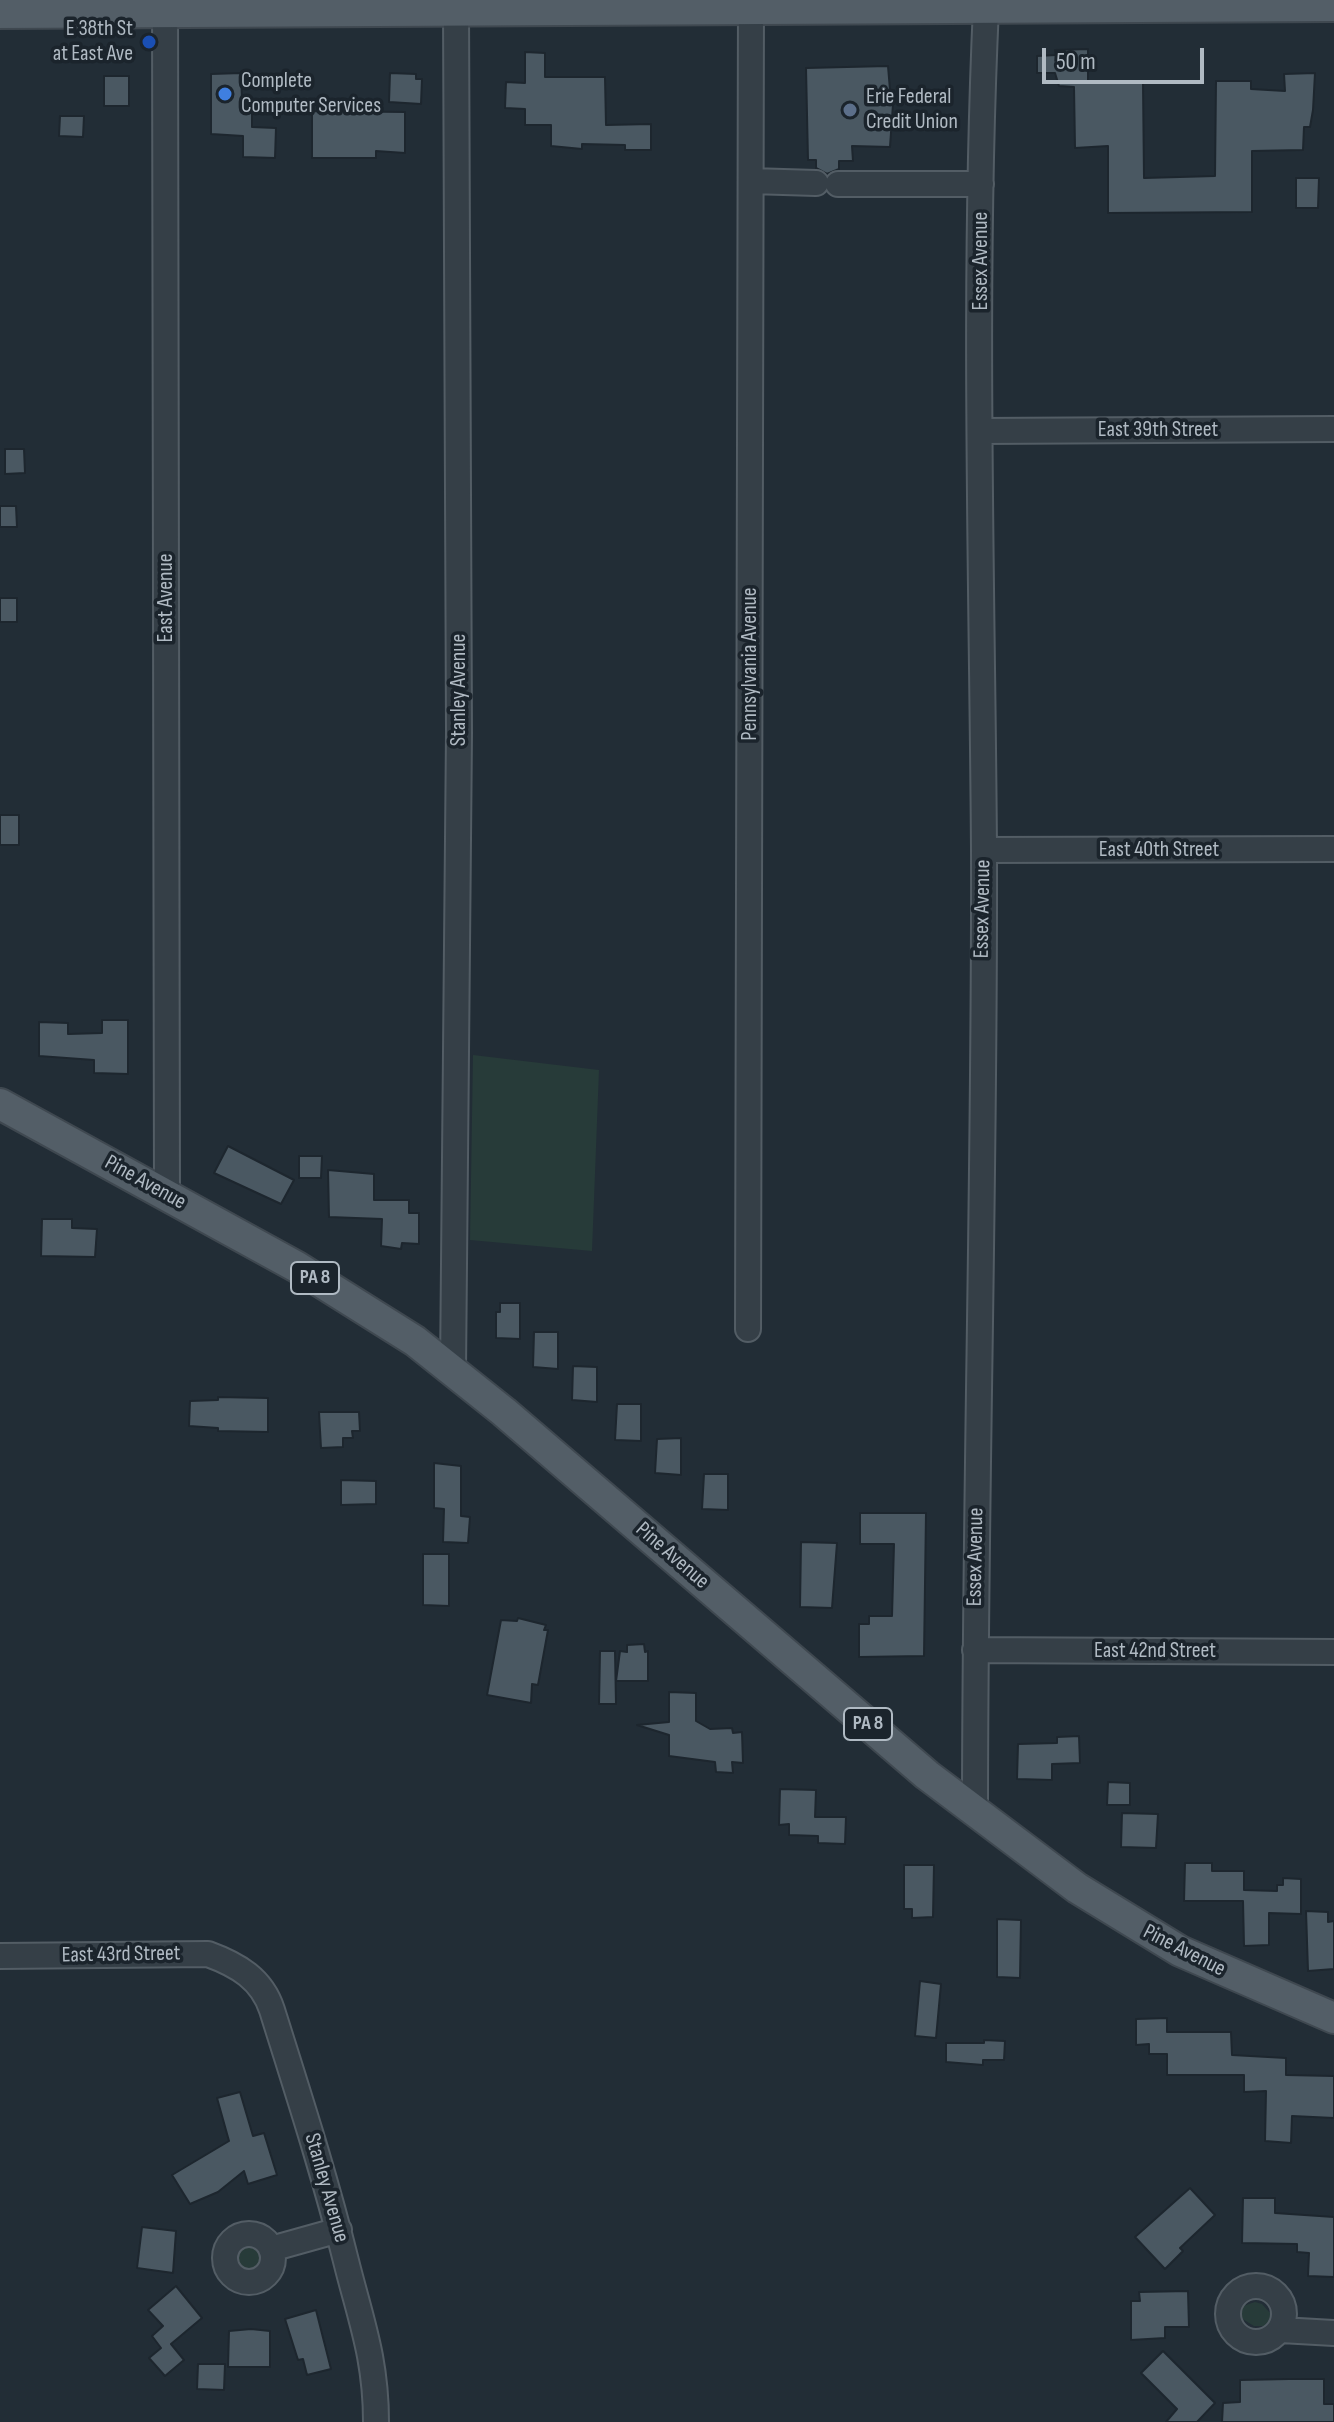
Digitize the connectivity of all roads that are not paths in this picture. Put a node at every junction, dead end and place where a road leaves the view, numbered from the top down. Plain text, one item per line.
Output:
1 (751, 4) edge
2 (165, 6) edge
3 (1334, 6) edge
4 (986, 7) junction
5 (456, 10) junction
6 (0, 13) edge
7 (751, 181) junction
8 (981, 184) junction
9 (1334, 429) edge
10 (982, 431) junction
11 (1334, 849) edge
12 (984, 850) junction
13 (0, 1104) edge
14 (167, 1195) junction
15 (748, 1329) dead end
16 (453, 1370) junction
17 (975, 1650) junction
18 (1334, 1652) edge
19 (975, 1812) junction
20 (0, 1956) edge
21 (239, 1968) joint
22 (1334, 2018) edge
23 (339, 2230) junction
24 (271, 2249) dead end
25 (1281, 2330) dead end
26 (1334, 2333) edge
27 (376, 2422) edge

1 - 4 main road
1 - 5 main road
1 - 7 street, Pennsylvania Avenue
2 - 5 main road
2 - 6 main road
2 - 14 street, East Avenue
3 - 4 main road
4 - 8 street, Essex Avenue
5 - 16 street, Stanley Avenue
7 - 8 street
7 - 15 street, Pennsylvania Avenue
8 - 10 street, Essex Avenue
9 - 10 street, East 39th Street
10 - 12 street, Essex Avenue
11 - 12 street, East 40th Street
12 - 17 street, Essex Avenue
13 - 14 main road, Pine Avenue / PA 8
14 - 16 main road, Pine Avenue / PA 8
16 - 19 main road, Pine Avenue / PA 8
17 - 18 street, East 42nd Street
17 - 19 street, Essex Avenue
19 - 22 main road, Pine Avenue / PA 8
20 - 21 street, East 43rd Street
21 - 23 street, Stanley Avenue
23 - 24 street
23 - 27 street, Stanley Avenue
25 - 26 street

